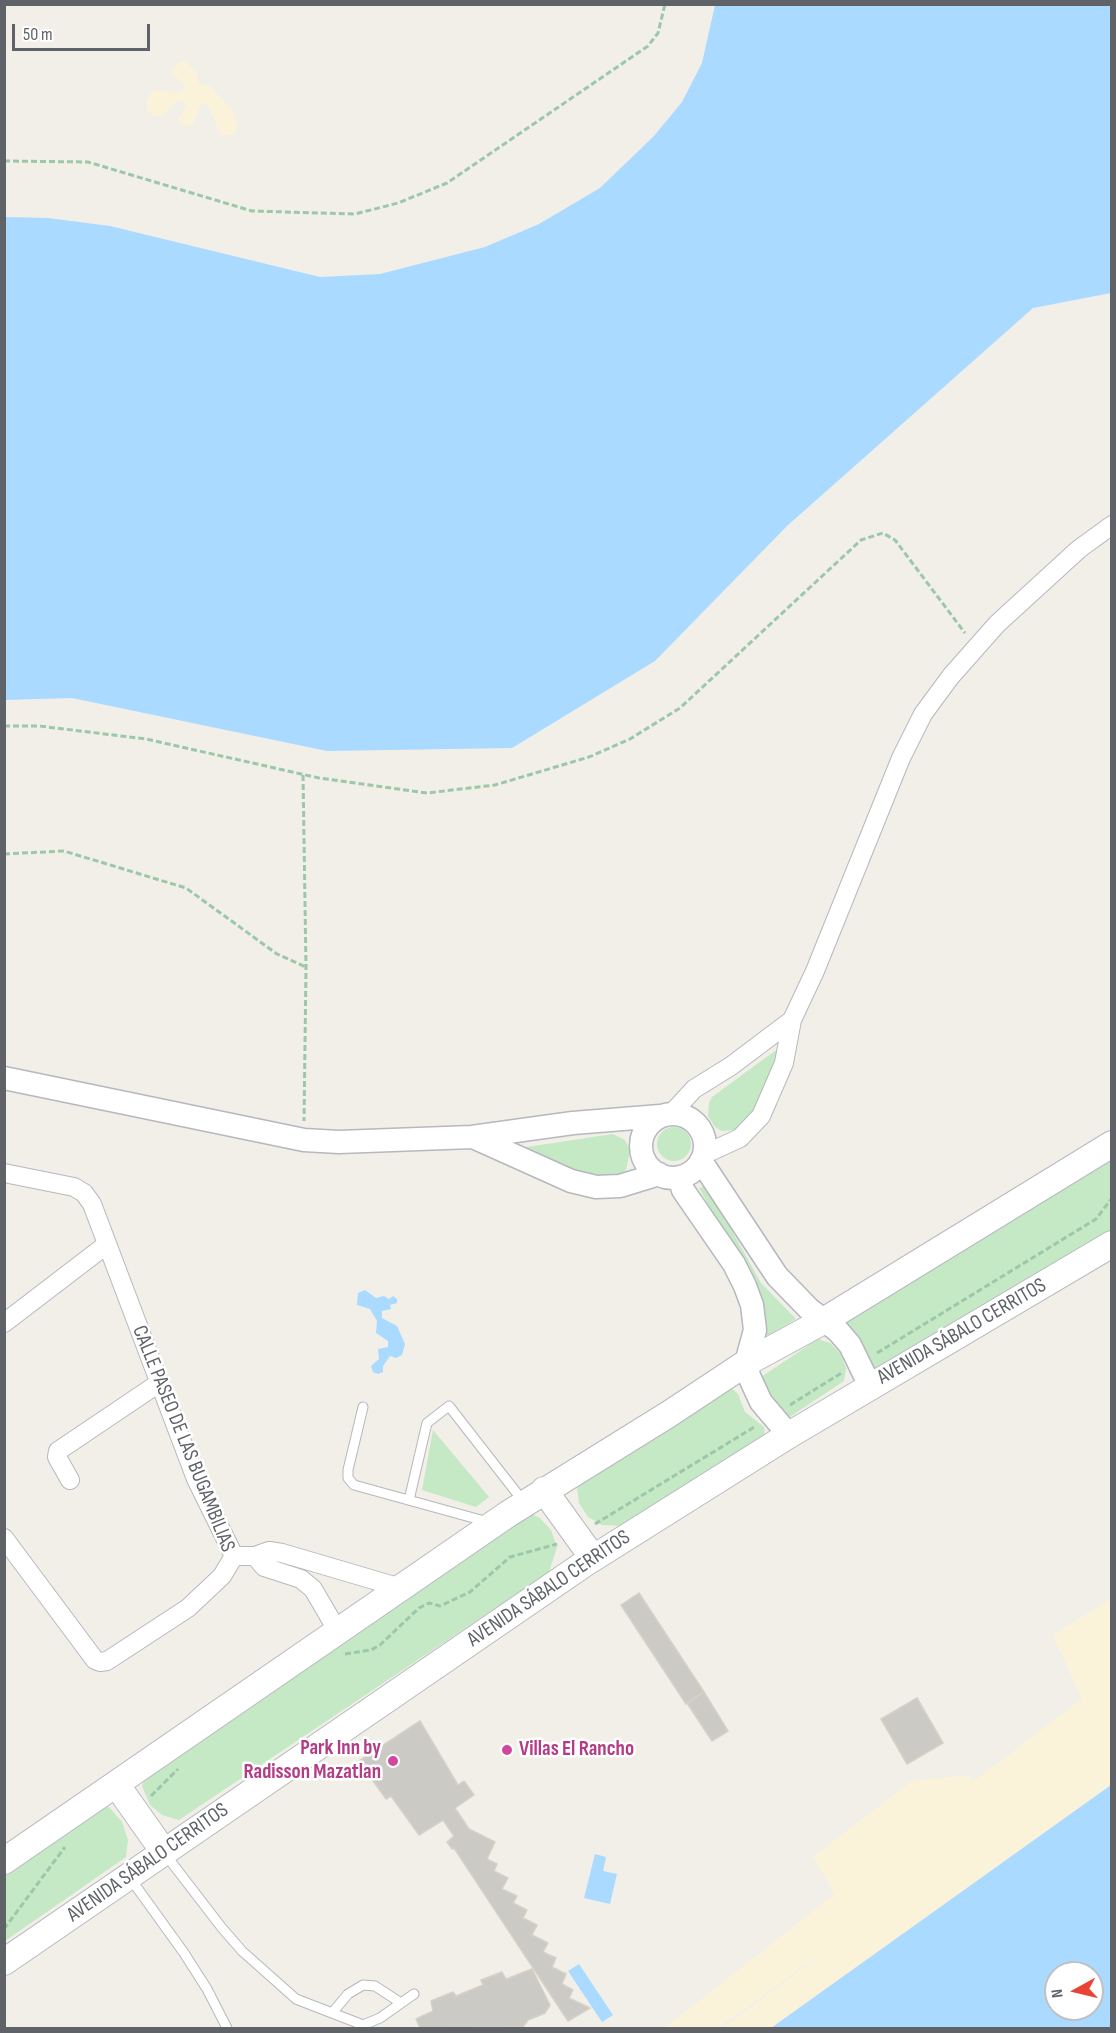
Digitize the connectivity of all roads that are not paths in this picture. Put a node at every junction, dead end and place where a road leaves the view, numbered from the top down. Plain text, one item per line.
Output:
1 (1112, 525) edge
2 (792, 1020) junction
3 (4, 1078) edge
4 (666, 1115) junction
5 (472, 1137) junction
6 (1112, 1144) edge
7 (702, 1158) junction
8 (4, 1173) edge
9 (669, 1176) junction
10 (1112, 1244) edge
11 (106, 1245) junction
12 (825, 1320) junction
13 (4, 1323) edge
14 (746, 1363) junction
15 (865, 1375) junction
16 (159, 1383) junction
17 (363, 1407) dead end
18 (781, 1426) junction
19 (70, 1480) dead end
20 (534, 1497) junction
21 (409, 1500) junction
22 (493, 1524) junction
23 (4, 1538) edge
24 (234, 1556) junction
25 (255, 1556) junction
26 (593, 1558) junction
27 (311, 1560) junction
28 (301, 1579) junction
29 (400, 1588) junction
30 (337, 1642) junction
31 (116, 1784) junction
32 (164, 1852) junction
33 (4, 1861) edge
34 (129, 1876) junction
35 (4, 1962) edge
36 (414, 1994) dead end
37 (402, 2003) junction
38 (332, 2013) junction
39 (227, 2028) edge

1 - 2 street
2 - 4 street
2 - 7 street
3 - 5 street
4 - 5 street
4 - 7 street
4 - 9 street
5 - 9 street
6 - 12 main road
7 - 9 street
7 - 12 street
8 - 11 street, CALLE PASEO DE LAS BUGAMBILIAS
9 - 14 street
10 - 15 main road, AVENIDA SÁBALO CERRITOS
11 - 13 street
11 - 16 street, CALLE PASEO DE LAS BUGAMBILIAS
12 - 14 main road
12 - 15 street
14 - 18 street
14 - 20 main road
15 - 18 main road, AVENIDA SÁBALO CERRITOS
16 - 19 street
16 - 24 street, CALLE PASEO DE LAS BUGAMBILIAS
17 - 21 lane
18 - 26 main road, AVENIDA SÁBALO CERRITOS
20 - 21 lane
20 - 22 main road
20 - 26 main road
21 - 22 lane
22 - 29 main road
23 - 24 street, CALLE PASEO DE LAS BUGAMBILIAS
24 - 25 street
25 - 27 street, CALLE PASEO DE LAS BUGAMBILIAS
25 - 28 street, CALLE PASEO DE LAS BUGAMBILIAS
26 - 32 main road, AVENIDA SÁBALO CERRITOS
27 - 28 street
27 - 29 street, CALLE PASEO DE LAS BUGAMBILIAS
28 - 30 street
29 - 30 main road
30 - 31 main road
31 - 32 main road
31 - 33 main road
32 - 34 main road, AVENIDA SÁBALO CERRITOS
32 - 38 lane
34 - 35 main road, AVENIDA SÁBALO CERRITOS
34 - 39 lane
36 - 37 lane
37 - 38 lane
37 - 38 lane

